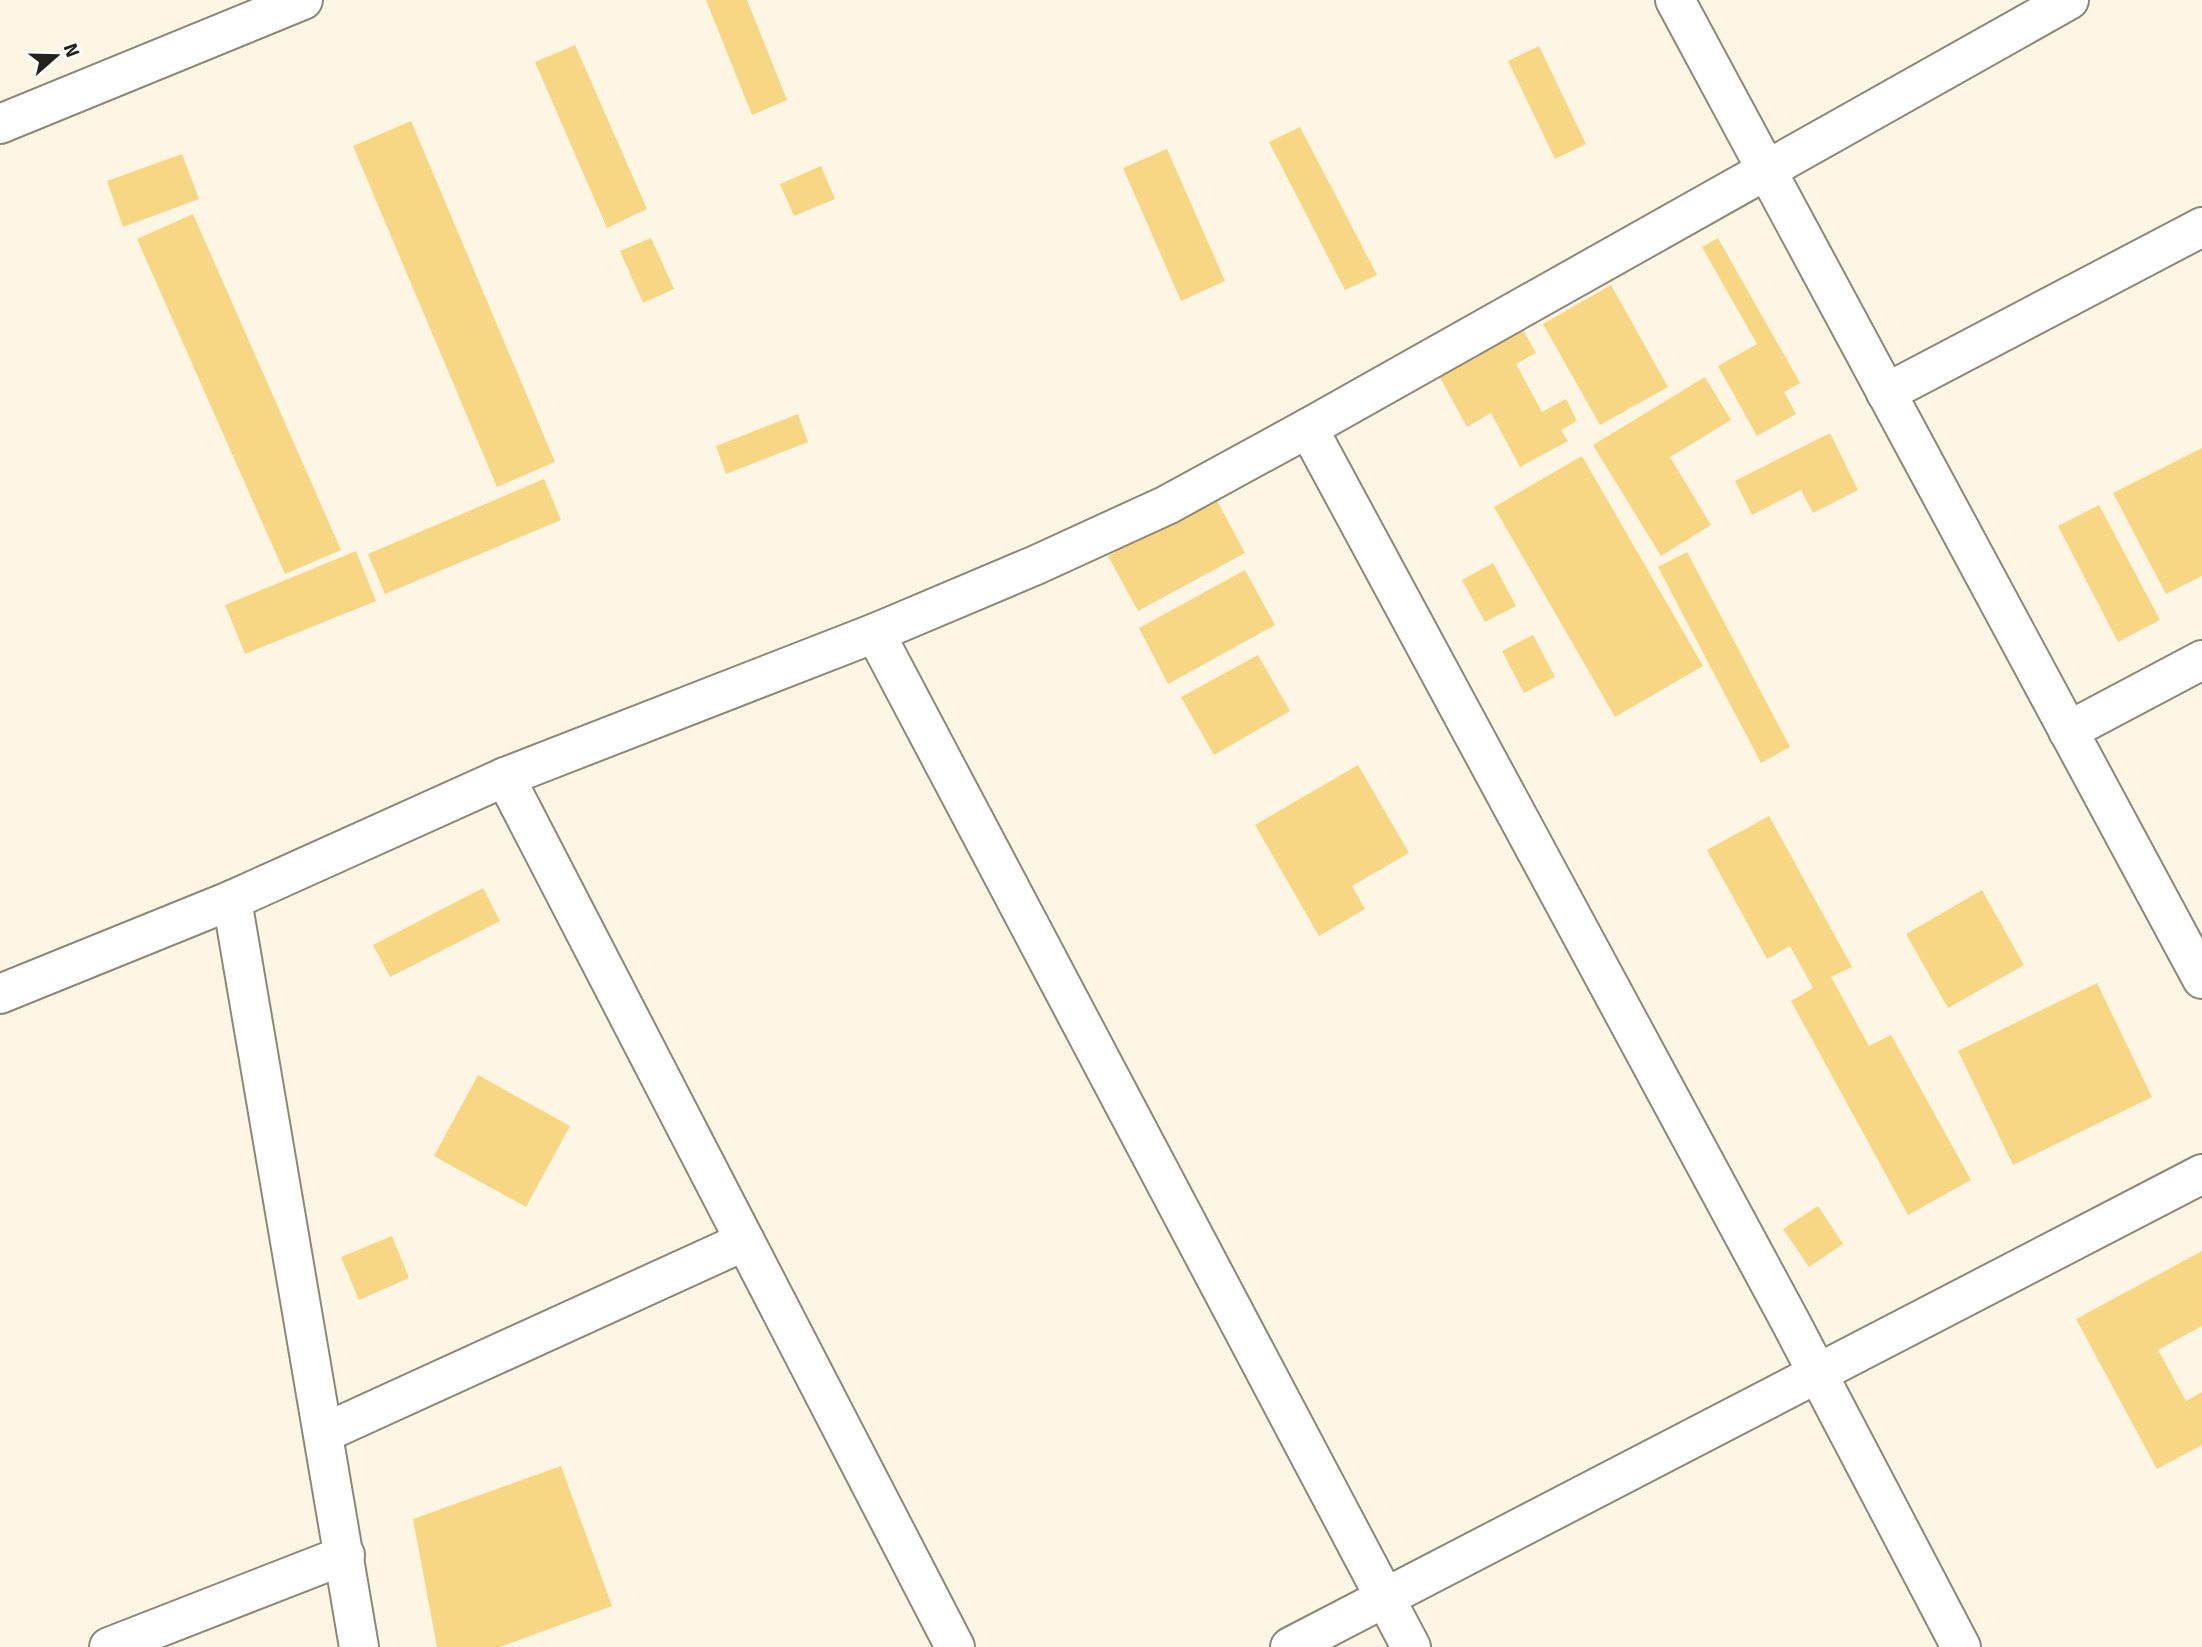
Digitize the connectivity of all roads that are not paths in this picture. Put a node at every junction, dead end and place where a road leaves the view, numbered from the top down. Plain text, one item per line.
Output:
1 (303, 0) edge
2 (1675, 0) edge
3 (2069, 0) edge
4 (0, 124) edge
5 (1767, 171) junction
6 (2202, 227) edge
7 (1886, 393) junction
8 (1308, 428) junction
9 (875, 633) junction
10 (2202, 660) edge
11 (2068, 731) junction
12 (505, 777) junction
13 (232, 900) junction
14 (2202, 979) edge
15 (0, 994) edge
16 (2202, 1174) edge
17 (745, 1241) junction
18 (1818, 1375) junction
19 (324, 1433) junction
20 (345, 1555) junction
21 (1385, 1598) junction
22 (109, 1647) edge
23 (359, 1647) edge
24 (955, 1647) edge
25 (1290, 1647) edge
26 (1411, 1647) edge
27 (1961, 1647) edge

1 - 4 street
2 - 5 street
3 - 5 street
5 - 7 street
5 - 8 street
6 - 7 street
7 - 11 street
8 - 9 street
8 - 18 street
9 - 12 street
9 - 21 street
10 - 11 street
11 - 14 street
12 - 13 street
12 - 17 street
13 - 15 street
13 - 19 street
16 - 18 street
17 - 19 street
17 - 24 street
18 - 21 street
18 - 27 street
19 - 20 street
20 - 22 street
20 - 23 street
21 - 25 street
21 - 26 street

